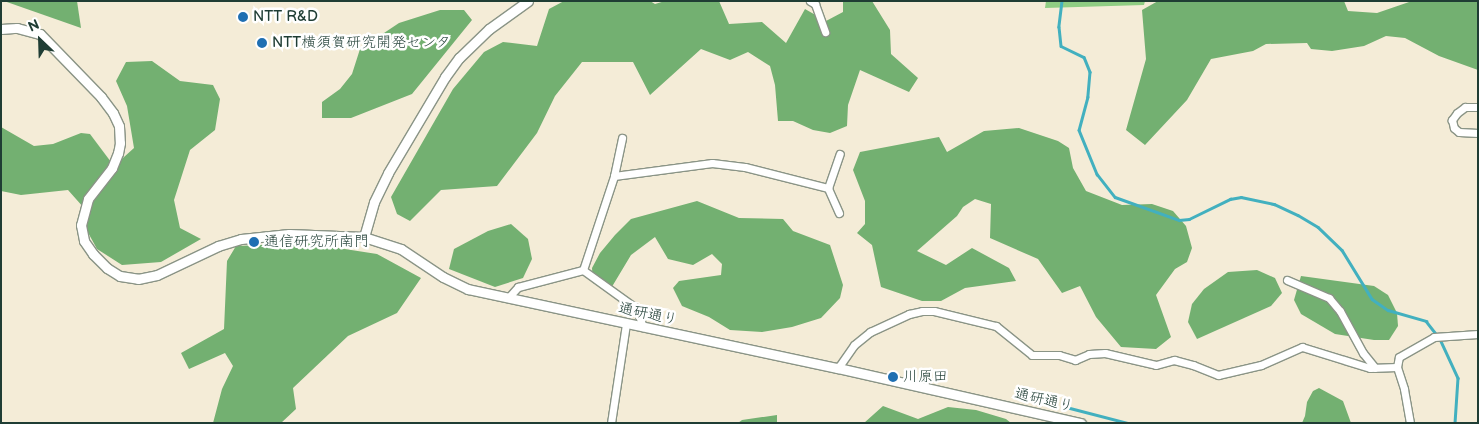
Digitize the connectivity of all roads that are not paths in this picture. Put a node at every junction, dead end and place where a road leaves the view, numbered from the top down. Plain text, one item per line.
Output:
1 (528, 1) edge
2 (810, 1) edge
3 (1, 29) edge
4 (825, 32) dead end
5 (1478, 107) edge
6 (1478, 133) edge
7 (622, 138) dead end
8 (840, 154) dead end
9 (614, 176) junction
10 (828, 188) junction
11 (839, 213) dead end
12 (364, 237) junction
13 (583, 270) junction
14 (1287, 280) dead end
15 (508, 298) junction
16 (626, 324) junction
17 (643, 327) junction
18 (1478, 334) edge
19 (1396, 367) junction
20 (838, 368) junction
21 (1375, 368) junction
22 (611, 423) edge
23 (1081, 423) edge
24 (1410, 423) edge

1 - 12 street
2 - 4 street
3 - 12 street, 通研通り
5 - 6 street
7 - 9 street
8 - 10 street
9 - 10 street
9 - 13 street
10 - 11 street
12 - 15 street, 通研通り
13 - 15 street
13 - 17 street
14 - 21 street
15 - 16 street, 通研通り
16 - 17 street, 通研通り
16 - 22 street
17 - 20 street, 通研通り
18 - 19 street
19 - 21 street
19 - 24 street
20 - 21 street
20 - 23 street, 通研通り

